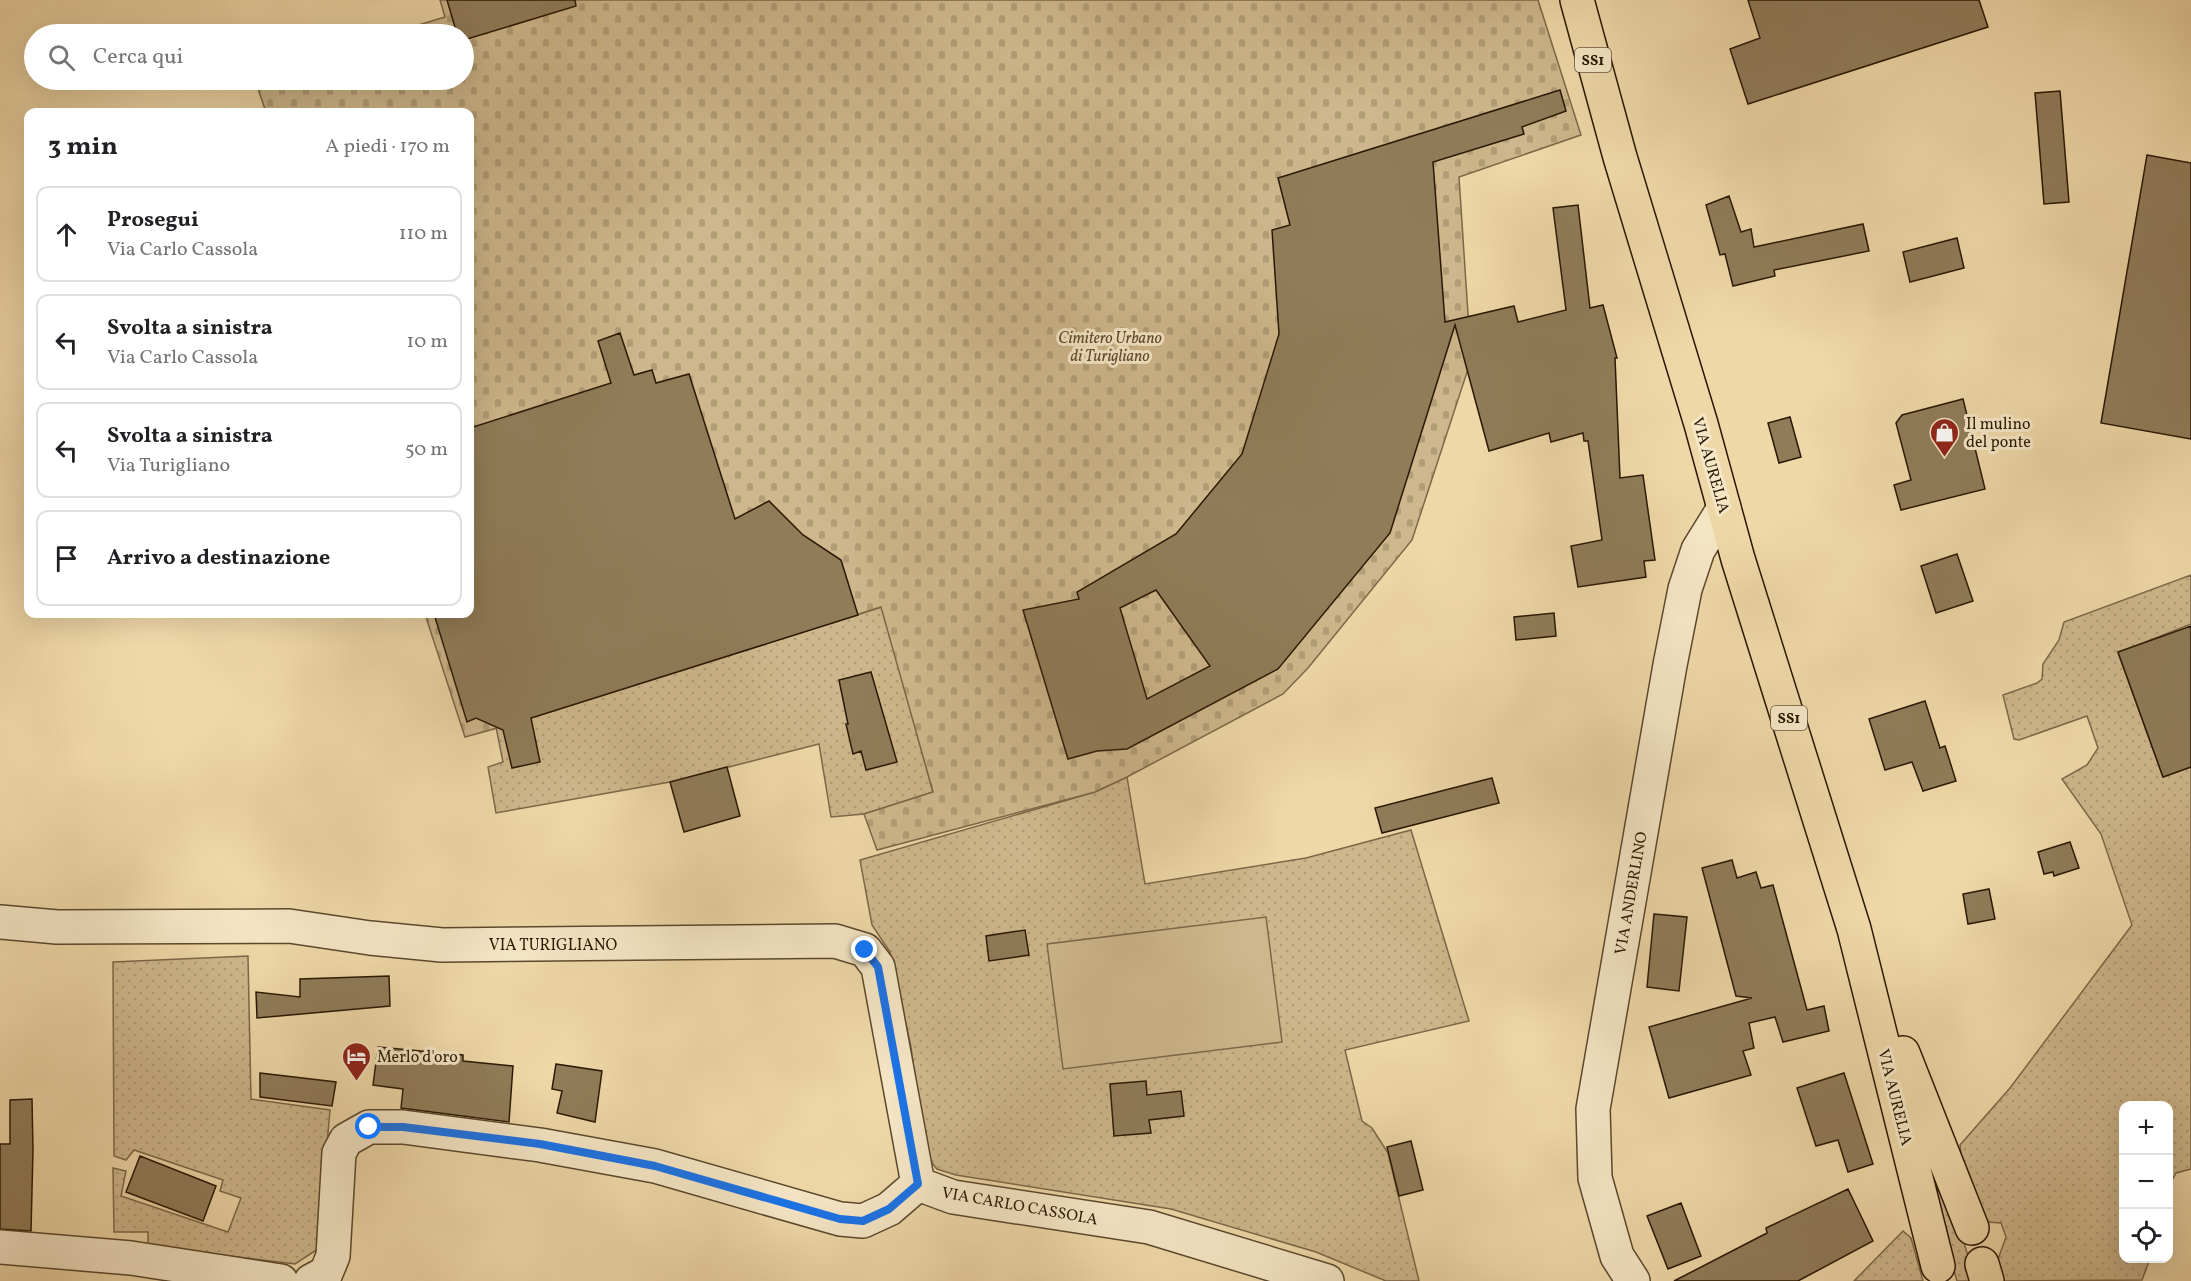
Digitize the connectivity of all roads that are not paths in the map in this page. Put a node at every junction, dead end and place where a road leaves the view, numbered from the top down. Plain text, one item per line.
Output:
1 (1577, 0) edge
2 (1724, 508) junction
3 (0, 922) edge
4 (1854, 929) junction
5 (918, 1184) junction
6 (1972, 1228) dead end
7 (0, 1247) edge
8 (1938, 1266) dead end
9 (131, 1270) edge
10 (281, 1281) edge
11 (310, 1281) edge
12 (1327, 1281) edge
13 (1633, 1281) edge

1 - 2 main road, VIA AURELIA / SS1
2 - 4 main road, VIA AURELIA / SS1
2 - 13 street, VIA ANDERLINO
3 - 5 street, VIA TURIGLIANO
4 - 6 main road, VIA AURELIA / SS1
4 - 8 main road, VIA AURELIA / SS1
5 - 11 street, VIA CARLO CASSOLA
5 - 12 street, VIA CARLO CASSOLA
7 - 9 street
9 - 10 street

